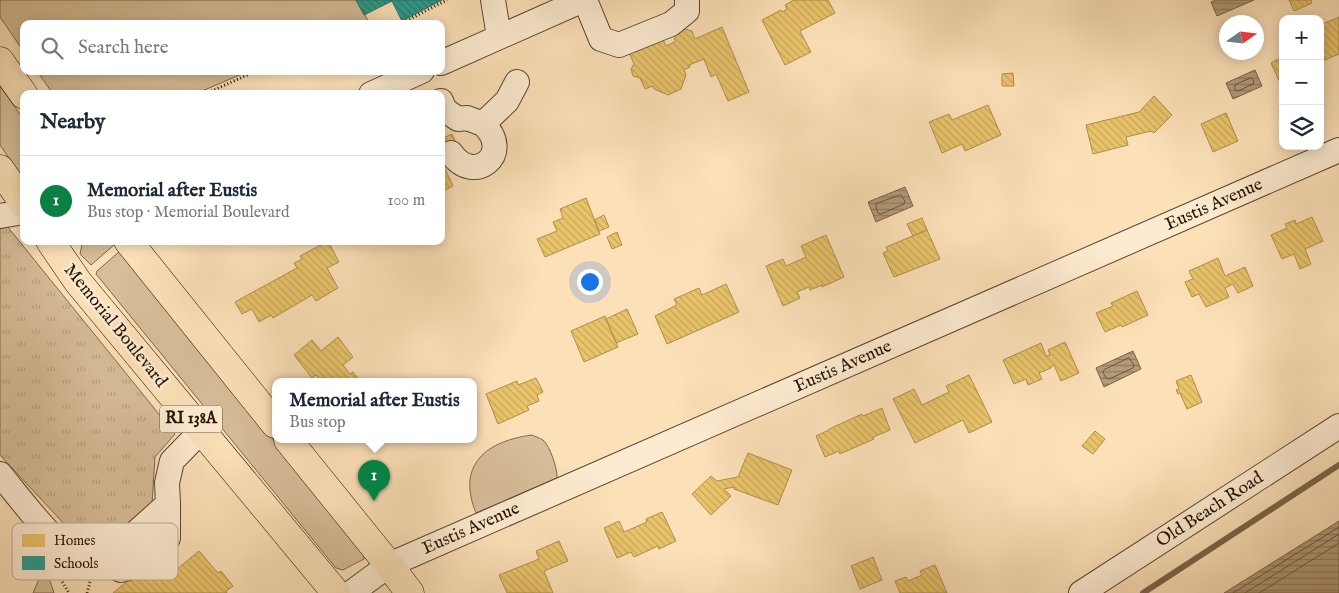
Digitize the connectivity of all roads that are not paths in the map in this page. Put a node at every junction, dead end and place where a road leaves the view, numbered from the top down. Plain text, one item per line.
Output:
1 (493, 0) edge
2 (584, 0) edge
3 (688, 0) edge
4 (499, 37) junction
5 (0, 61) edge
6 (445, 61) edge
7 (413, 75) edge
8 (430, 75) edge
9 (517, 82) dead end
10 (20, 90) edge
11 (379, 90) edge
12 (436, 90) edge
13 (445, 110) edge
14 (483, 124) junction
15 (1339, 150) edge
16 (451, 153) dead end
17 (0, 168) edge
18 (20, 198) edge
19 (20, 213) edge
20 (0, 216) edge
21 (53, 245) edge
22 (131, 245) edge
23 (272, 420) edge
24 (1339, 426) edge
25 (201, 431) junction
26 (290, 443) edge
27 (0, 474) edge
28 (168, 504) junction
29 (43, 523) edge
30 (146, 523) edge
31 (168, 523) edge
32 (390, 565) junction
33 (336, 593) edge
34 (351, 593) edge
35 (410, 593) edge
36 (1081, 593) edge

1 - 4 street
2 - 3 street
2 - 4 street
4 - 6 street
5 - 10 main road
7 - 11 street
8 - 12 street
9 - 14 street
13 - 14 street
14 - 16 street
15 - 32 street, Eustis Avenue
17 - 18 main road
19 - 20 street
21 - 25 main road, Memorial Boulevard / RI 138A
22 - 23 main road
24 - 36 street, Old Beach Road
25 - 28 street
25 - 33 main road, Memorial Boulevard / RI 138A
26 - 32 main road
27 - 29 street
28 - 30 street
28 - 31 street
32 - 34 street, Eustis Avenue
32 - 35 main road

